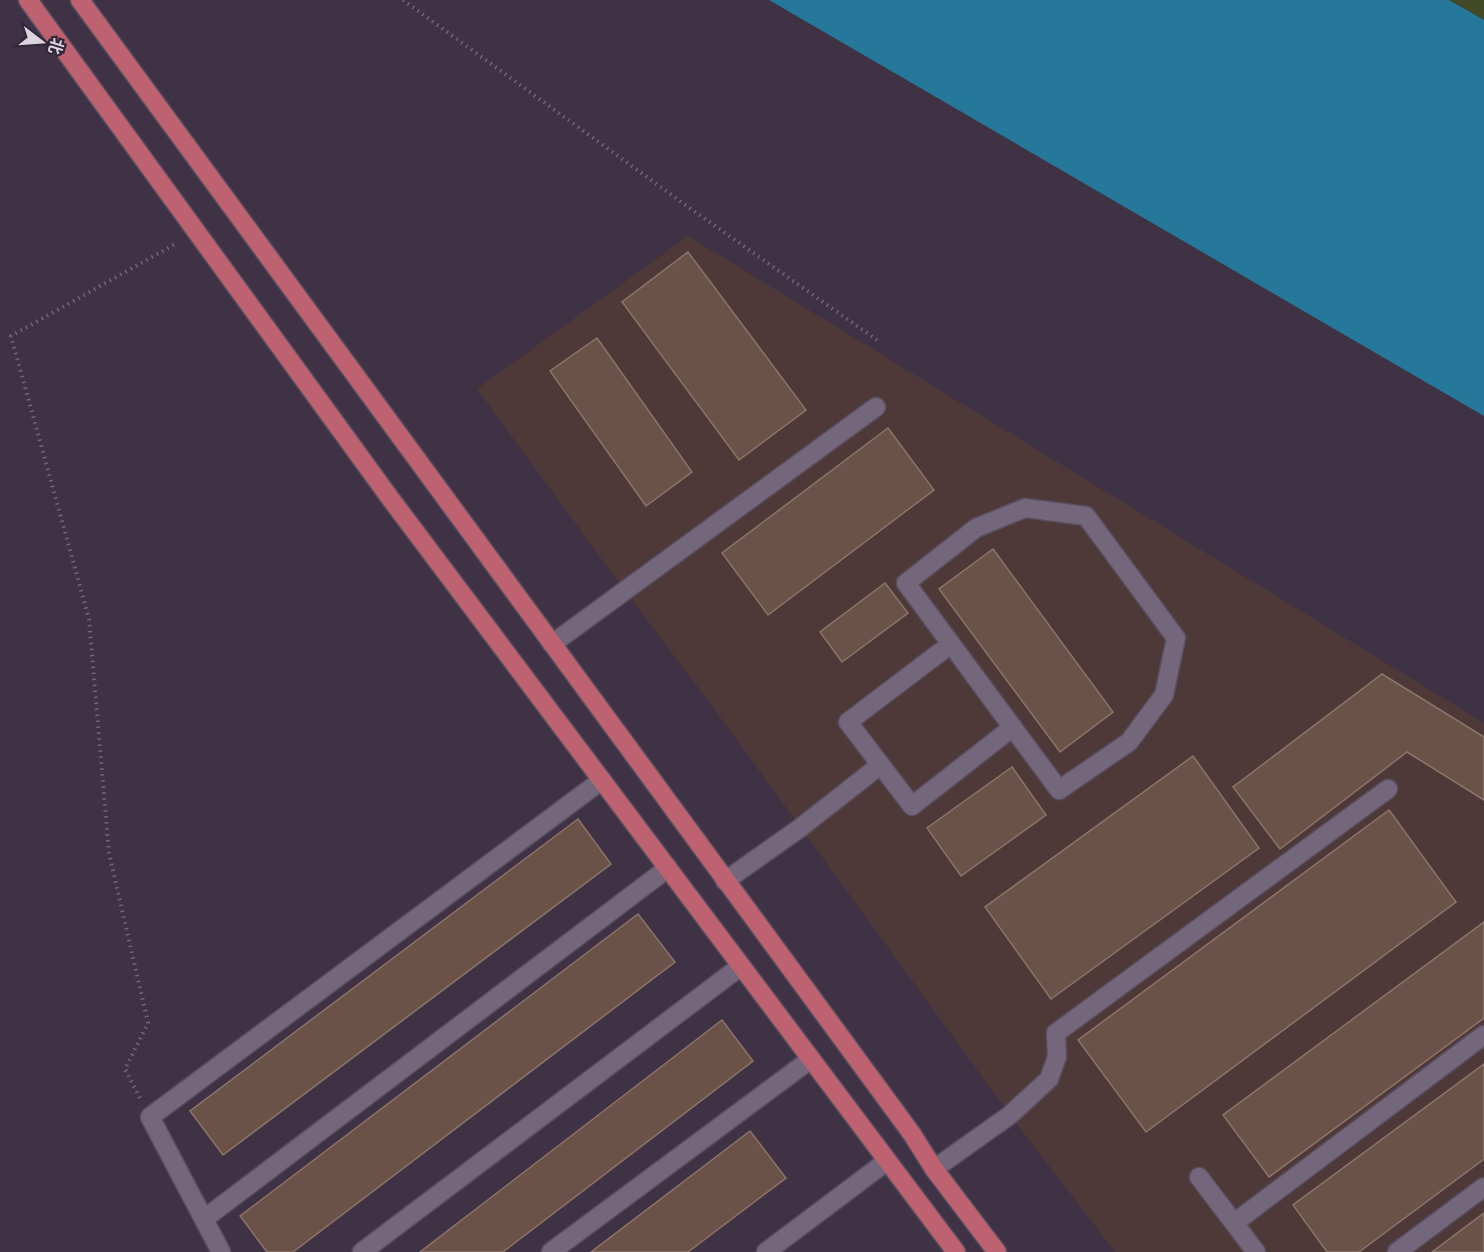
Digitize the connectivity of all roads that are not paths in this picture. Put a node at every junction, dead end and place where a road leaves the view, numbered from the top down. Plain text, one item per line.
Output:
1 (28, 0) edge
2 (80, 0) edge
3 (876, 407) dead end
4 (552, 644) junction
5 (951, 644) junction
6 (1013, 728) junction
7 (879, 765) junction
8 (602, 780) junction
9 (1388, 789) dead end
10 (668, 868) junction
11 (725, 882) junction
12 (741, 966) junction
13 (1484, 1035) edge
14 (811, 1059) junction
15 (887, 1161) junction
16 (934, 1169) junction
17 (1199, 1177) dead end
18 (1484, 1187) edge
19 (204, 1220) junction
20 (1234, 1223) junction
21 (221, 1252) edge
22 (362, 1252) edge
23 (551, 1252) edge
24 (766, 1252) edge
25 (956, 1252) edge
26 (997, 1252) edge
27 (1256, 1252) edge
28 (1397, 1252) edge

1 - 8 main road
2 - 4 main road
3 - 4 lane
4 - 11 main road
5 - 6 lane
5 - 6 lane
5 - 7 lane
6 - 7 lane
7 - 11 lane
8 - 10 main road
8 - 19 lane
9 - 16 lane
10 - 12 main road
10 - 19 lane
11 - 16 main road
12 - 14 main road
12 - 22 lane
13 - 20 lane
14 - 15 main road
14 - 23 lane
15 - 24 lane
15 - 25 main road
16 - 26 main road
17 - 20 lane
18 - 28 lane
19 - 21 lane
20 - 27 lane

